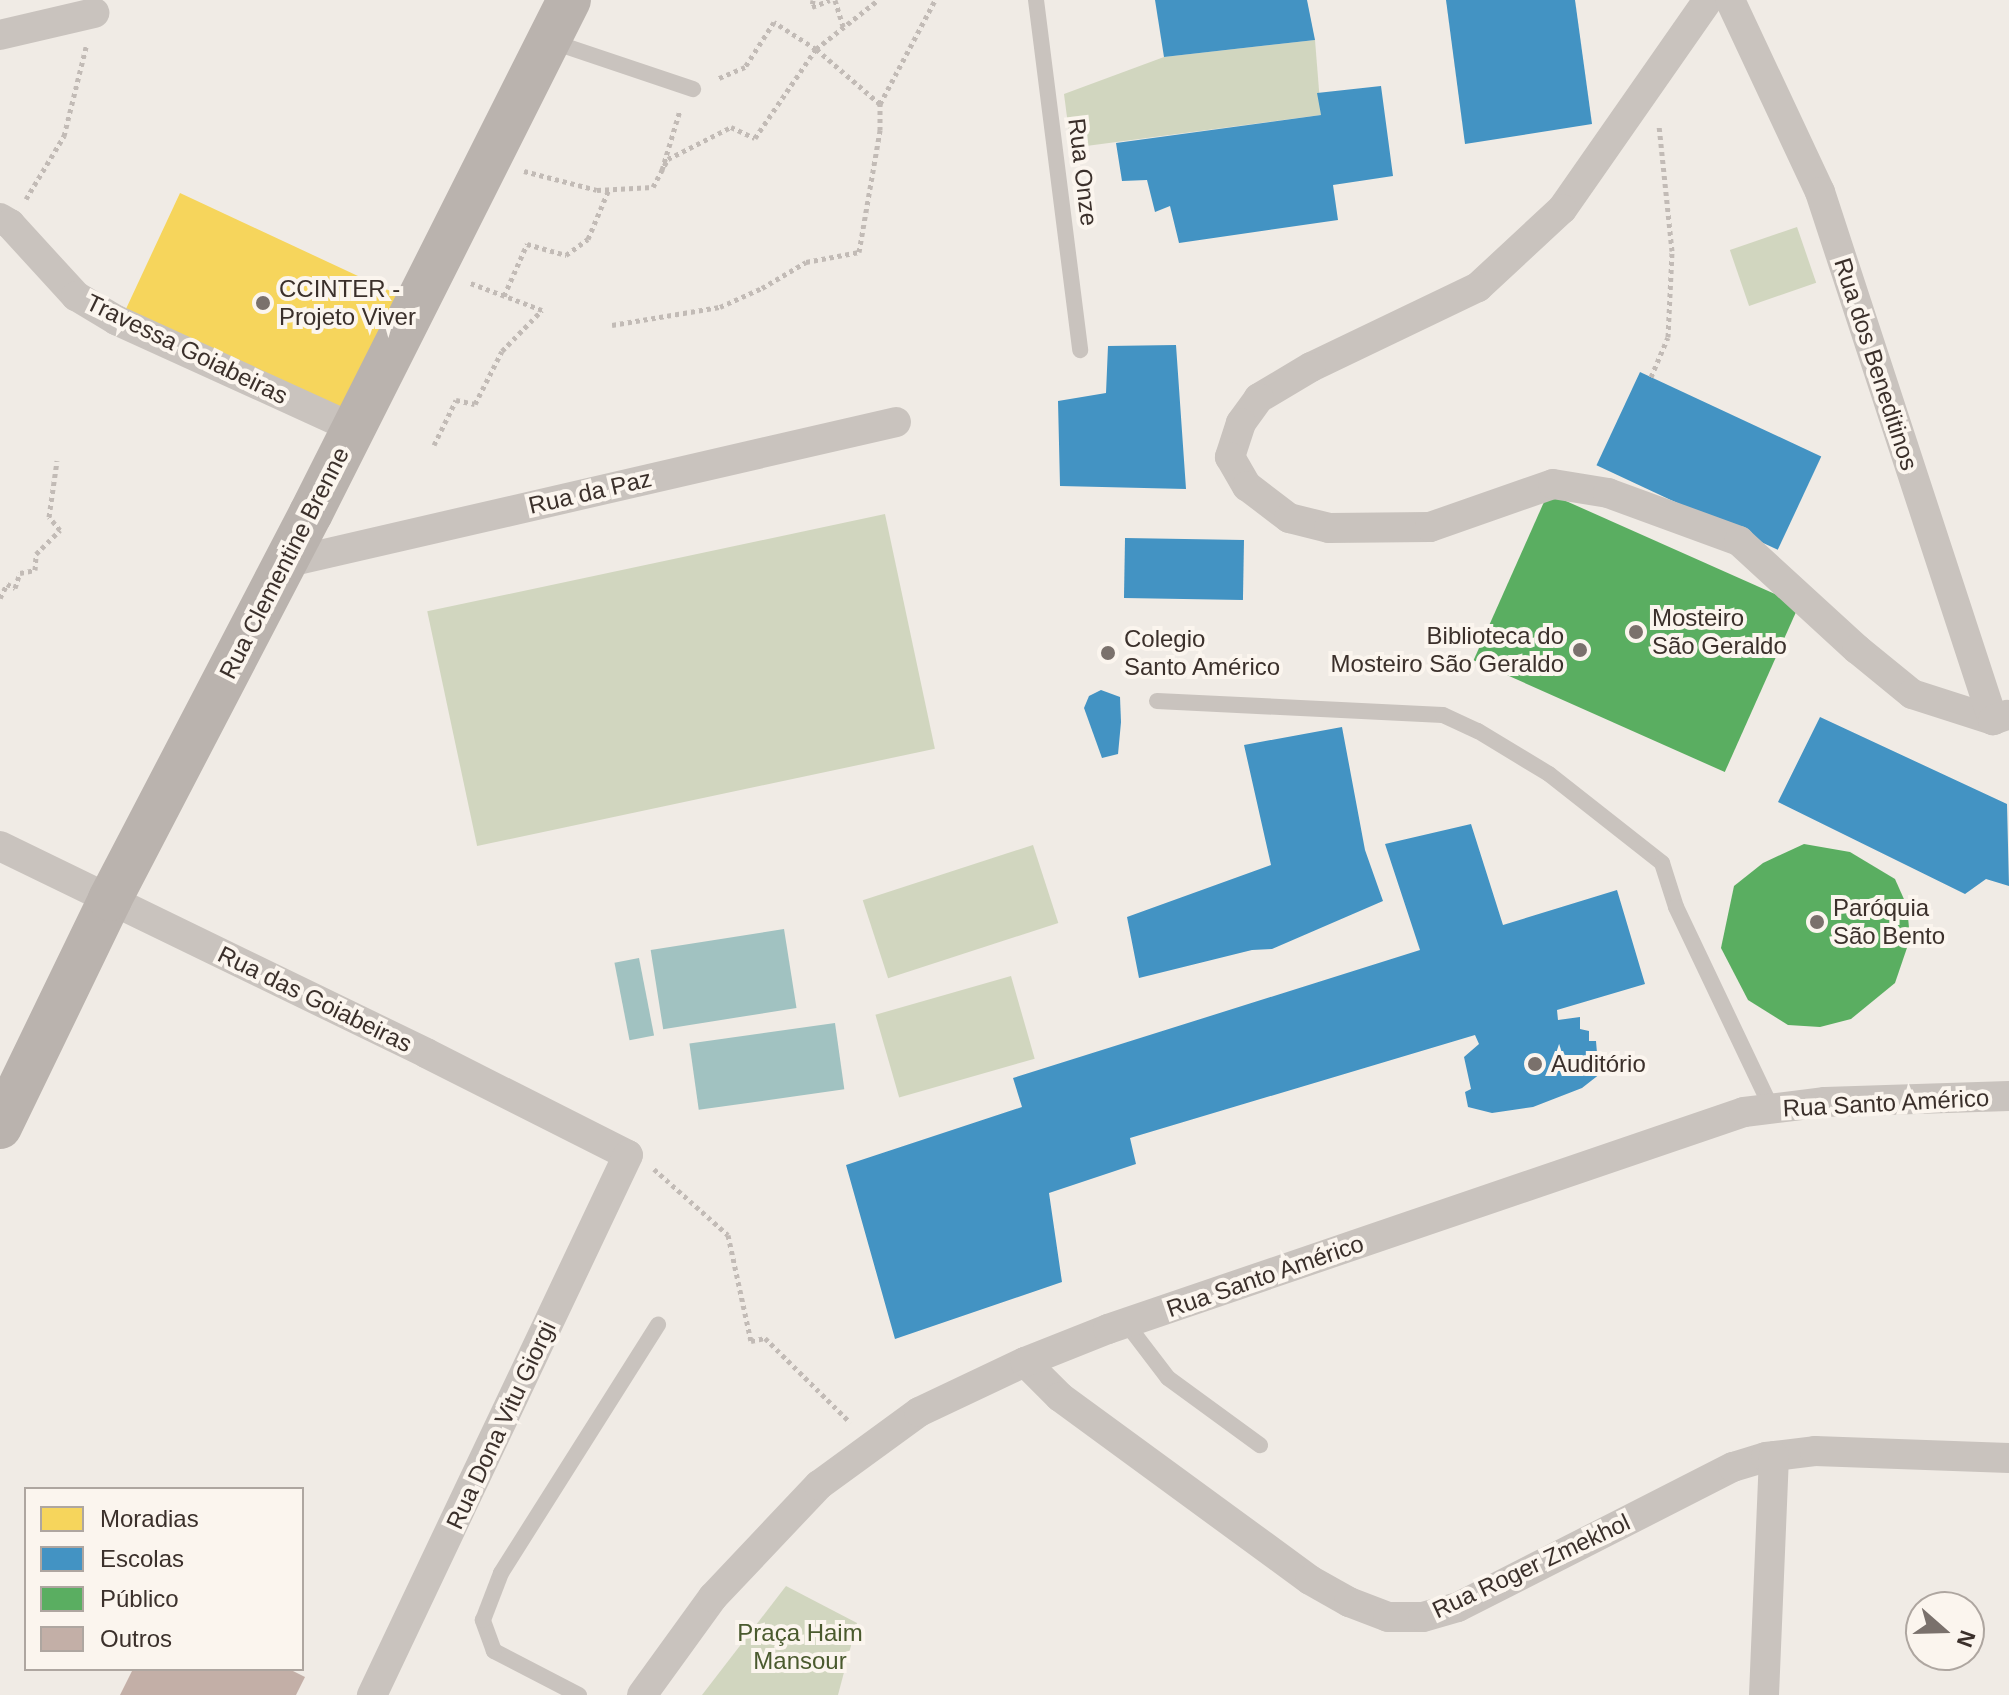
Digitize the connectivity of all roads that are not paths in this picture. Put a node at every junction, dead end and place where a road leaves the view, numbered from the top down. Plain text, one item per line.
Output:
1 (569, 0) edge
2 (1036, 0) edge
3 (1708, 0) edge
4 (1730, 0) edge
5 (94, 13) road end
6 (0, 35) edge
7 (548, 40) junction
8 (693, 89) road end
9 (5, 221) edge
10 (1080, 350) dead end
11 (896, 422) dead end
12 (353, 428) junction
13 (285, 563) junction
14 (1157, 701) dead end
15 (2001, 717) edge
16 (0, 846) edge
17 (110, 899) junction
18 (2009, 1096) edge
19 (1772, 1109) junction
20 (0, 1127) edge
21 (628, 1155) joint
22 (1126, 1323) junction
23 (658, 1325) dead end
24 (1025, 1362) junction
25 (1260, 1445) dead end
26 (1774, 1456) junction
27 (2009, 1458) edge
28 (372, 1695) edge
29 (579, 1695) edge
30 (642, 1695) edge
31 (1764, 1695) edge

1 - 7 street, Rua Clementine Brenne
2 - 10 lane, Rua Onze
3 - 15 street
4 - 15 street, Rua dos Beneditinos
5 - 6 street
7 - 8 lane
7 - 12 street, Rua Clementine Brenne
9 - 12 street, Travessa Goiabeiras
11 - 13 street, Rua da Paz
12 - 13 street, Rua Clementine Brenne
13 - 17 street, Rua Clementine Brenne
14 - 19 lane
16 - 17 street, Rua das Goiabeiras
17 - 20 street, Rua Clementine Brenne
17 - 21 street, Rua das Goiabeiras
18 - 19 street, Rua Santo Américo
19 - 22 street, Rua Santo Américo
21 - 28 street, Rua Dona Vitu Giorgi
22 - 24 street, Rua Santo Américo
22 - 25 lane
23 - 29 lane
24 - 26 street, Rua Roger Zmekhol
24 - 30 street, Rua Santo Américo
26 - 27 street, Rua Roger Zmekhol
26 - 31 street

